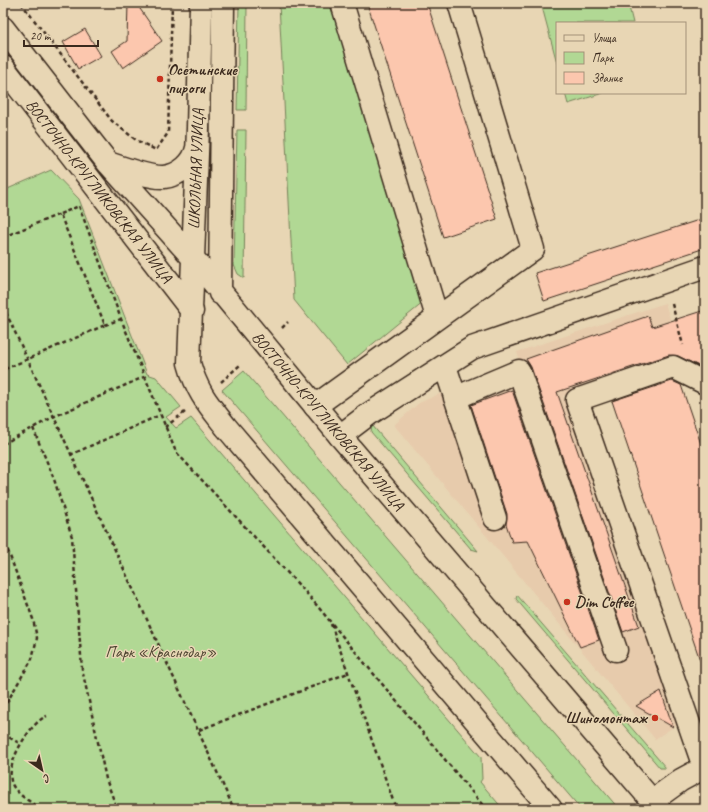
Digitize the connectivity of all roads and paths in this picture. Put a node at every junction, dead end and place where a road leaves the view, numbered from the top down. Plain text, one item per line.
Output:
1 (21, 3) edge
2 (172, 3) edge
3 (201, 3) edge
4 (223, 3) edge
5 (342, 3) edge
6 (459, 3) edge
7 (3, 28) edge
8 (3, 67) edge
9 (198, 142) junction
10 (108, 163) junction
11 (74, 200) dead end
12 (79, 206) junction
13 (60, 214) junction
14 (3, 237) edge
15 (193, 258) junction
16 (705, 267) edge
17 (665, 281) junction
18 (220, 293) junction
19 (3, 306) edge
20 (192, 311) junction
21 (437, 317) junction
22 (120, 319) junction
23 (288, 322) dead end
24 (105, 325) junction
25 (282, 328) dead end
26 (26, 359) junction
27 (240, 365) dead end
28 (445, 366) junction
29 (3, 370) edge
30 (144, 377) junction
31 (699, 380) edge
32 (219, 384) dead end
33 (455, 398) junction
34 (315, 406) junction
35 (186, 412) dead end
36 (160, 415) junction
37 (53, 417) junction
38 (165, 427) junction
39 (33, 428) junction
40 (340, 436) junction
41 (3, 444) edge
42 (70, 455) junction
43 (495, 518) dead end
44 (3, 537) edge
45 (330, 621) junction
46 (616, 650) dead end
47 (348, 674) junction
48 (3, 709) edge
49 (47, 716) dead end
50 (199, 730) junction
51 (3, 734) edge
52 (22, 744) junction
53 (705, 767) edge
54 (656, 805) edge
55 (40, 809) edge
56 (117, 809) edge
57 (234, 809) edge
58 (396, 809) edge
59 (486, 809) edge
60 (551, 809) edge

1 - 2 path
3 - 9 main road, ШКОЛЬНАЯ УЛИЦА
4 - 18 main road, ШКОЛЬНАЯ УЛИЦА
5 - 21 main road
6 - 21 main road
7 - 10 main road, ВОСТОЧНО-КРУГЛИКОВСКАЯ УЛИЦА
8 - 20 main road, ВОСТОЧНО-КРУГЛИКОВСКАЯ УЛИЦА
9 - 10 main road
9 - 15 main road, ШКОЛЬНАЯ УЛИЦА
10 - 15 main road, ВОСТОЧНО-КРУГЛИКОВСКАЯ УЛИЦА
11 - 12 path
12 - 13 path
12 - 22 path
13 - 14 path
13 - 24 path
15 - 18 main road, ВОСТОЧНО-КРУГЛИКОВСКАЯ УЛИЦА
15 - 20 main road, ШКОЛЬНАЯ УЛИЦА
16 - 17 main road
17 - 28 main road
17 - 31 path
18 - 34 main road, ВОСТОЧНО-КРУГЛИКОВСКАЯ УЛИЦА
19 - 26 path
20 - 60 main road
21 - 34 main road
22 - 24 path
22 - 30 path
23 - 25 path
24 - 26 path
26 - 29 path
26 - 37 path
27 - 32 path
28 - 33 main road
28 - 40 main road
30 - 36 path
30 - 37 path
31 - 53 main road
33 - 43 main road
33 - 46 main road
34 - 40 main road, ВОСТОЧНО-КРУГЛИКОВСКАЯ УЛИЦА
35 - 38 path
36 - 38 path
36 - 42 path
37 - 39 path
37 - 42 path
38 - 45 path
39 - 41 path
39 - 56 path
40 - 54 main road, ВОСТОЧНО-КРУГЛИКОВСКАЯ УЛИЦА
42 - 50 path
44 - 48 path
45 - 47 path
45 - 59 path
47 - 50 path
47 - 58 path
49 - 52 path
50 - 57 path
51 - 52 path
52 - 55 path
53 - 54 main road

